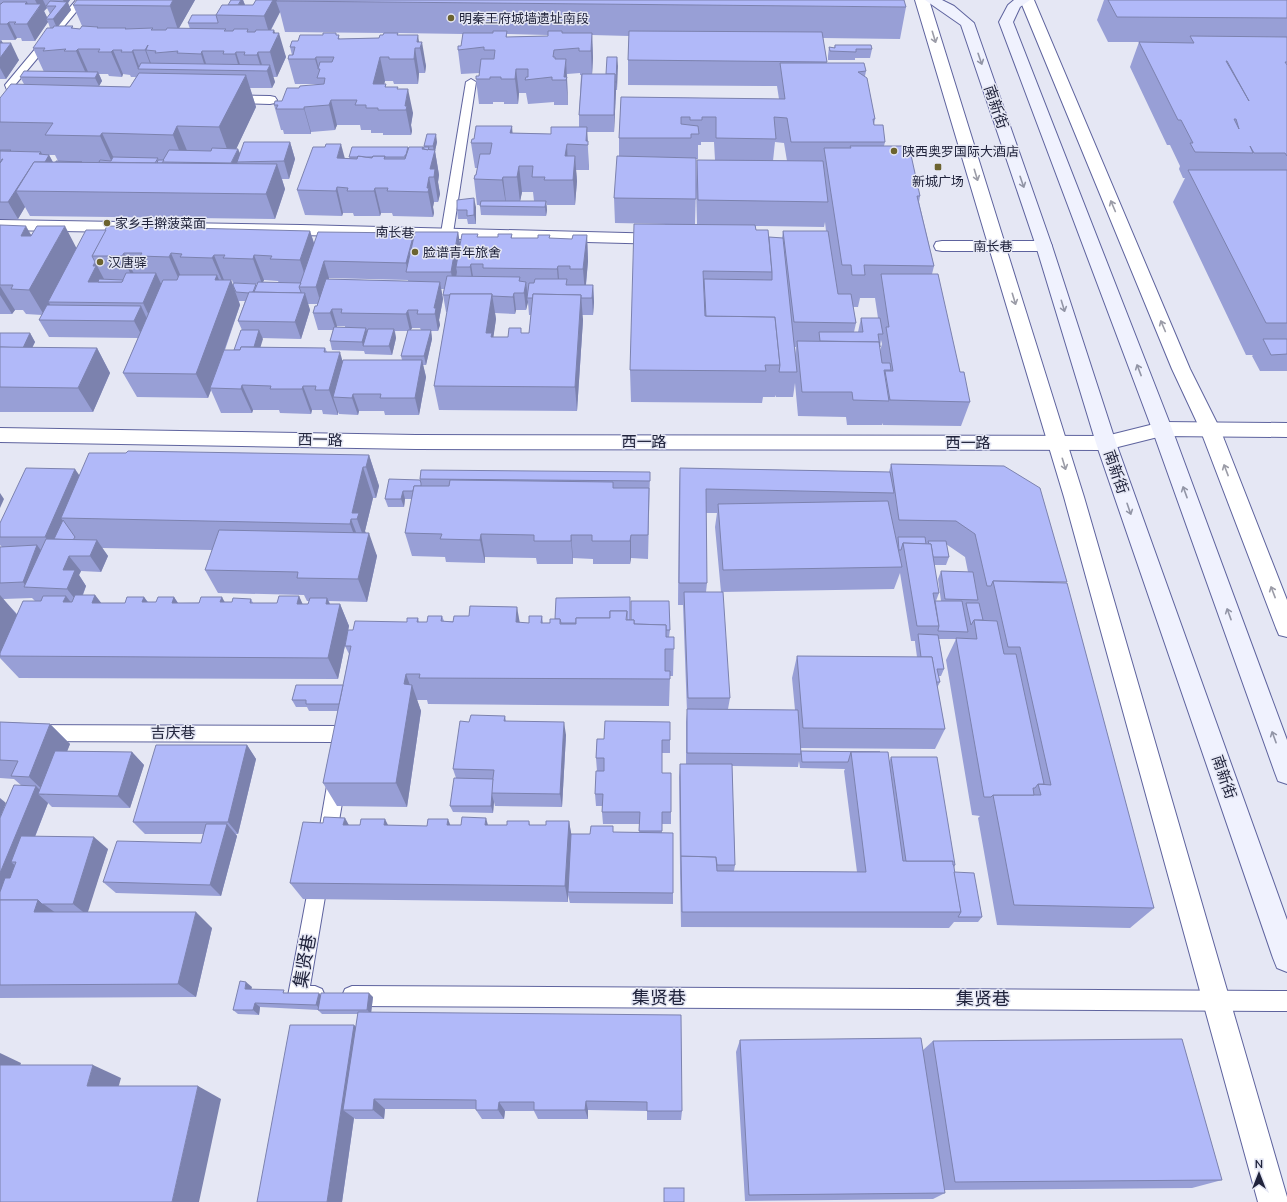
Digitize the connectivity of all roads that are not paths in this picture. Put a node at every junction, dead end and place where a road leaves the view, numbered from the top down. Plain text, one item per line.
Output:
1 (81, 0) edge
2 (922, 0) edge
3 (932, 0) edge
4 (1023, 0) edge
5 (1027, 0) edge
6 (471, 82) dead end
7 (7, 95) edge
8 (30, 95) edge
9 (206, 99) edge
10 (270, 100) dead end
11 (0, 117) edge
12 (0, 225) edge
13 (447, 233) junction
14 (679, 239) edge
15 (942, 246) dead end
16 (997, 246) junction
17 (1044, 246) junction
18 (1162, 430) junction
19 (1210, 430) junction
20 (1287, 430) edge
21 (0, 435) edge
22 (1057, 443) junction
23 (1106, 443) junction
24 (1287, 628) edge
25 (0, 733) edge
26 (346, 734) joint
27 (1287, 773) edge
28 (1287, 958) edge
29 (1216, 1000) junction
30 (1287, 1001) edge
31 (1273, 1202) edge

1 - 7 lane
2 -> 16 street
3 -> 17 main road, 南新街
18 -> 4 main road
19 -> 5 street
6 - 13 lane
7 - 8 street
7 - 11 lane
9 - 10 street
12 - 13 street, 南长巷
13 - 14 street, 南长巷
15 - 16 street, 南长巷
16 - 17 street, 南长巷
16 -> 22 street
17 -> 23 main road, 南新街
18 - 19 street, 西一路
18 - 23 street, 西一路
27 -> 18 main road
19 - 20 street, 西一路
24 -> 19 street
21 - 22 street, 西一路
22 - 23 street, 西一路
22 -> 29 street
23 -> 28 main road, 南新街
25 - 26 lane, 吉庆巷
26 - 29 lane, 集贤巷
29 - 30 lane, 集贤巷
29 - 31 street

